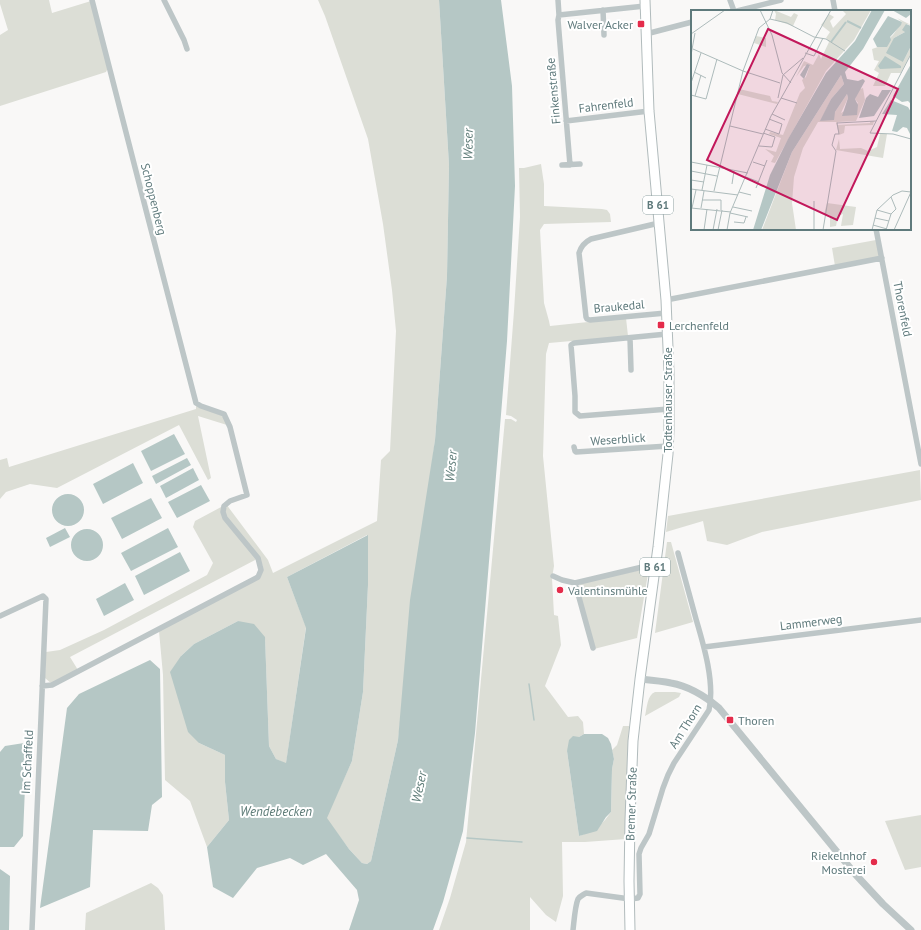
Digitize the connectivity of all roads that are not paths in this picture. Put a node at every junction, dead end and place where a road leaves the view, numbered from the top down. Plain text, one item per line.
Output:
1 (92, 0) edge
2 (164, 0) edge
3 (558, 0) edge
4 (730, 0) edge
5 (781, 0) edge
6 (832, 0) edge
7 (645, 3) edge
8 (603, 10) junction
9 (734, 10) edge
10 (741, 10) edge
11 (834, 10) edge
12 (559, 15) junction
13 (691, 22) edge
14 (646, 34) junction
15 (604, 35) dead end
16 (187, 49) dead end
17 (649, 111) junction
18 (566, 121) junction
19 (580, 164) dead end
20 (562, 165) dead end
21 (570, 165) junction
22 (659, 223) junction
23 (876, 230) edge
24 (882, 258) junction
25 (666, 300) junction
26 (666, 313) junction
27 (667, 334) junction
28 (630, 338) junction
29 (631, 370) dead end
30 (669, 409) junction
31 (668, 446) junction
32 (574, 447) dead end
33 (921, 464) edge
34 (678, 553) dead end
35 (656, 564) junction
36 (553, 576) dead end
37 (575, 583) junction
38 (0, 616) edge
39 (921, 620) edge
40 (704, 647) junction
41 (593, 648) dead end
42 (640, 679) junction
43 (42, 686) junction
44 (711, 701) junction
45 (630, 899) junction
46 (32, 930) edge
47 (573, 930) edge
48 (630, 930) edge
49 (911, 930) edge

1 - 43 street, Schoppenberg
2 - 16 street
3 - 12 street, Finkenstraße
4 - 9 street
5 - 10 street
6 - 11 street
7 - 8 street
7 - 14 main road, Todtenhauser Straße / B 61
8 - 12 street
8 - 15 street
12 - 18 street, Finkenstraße
13 - 14 street
14 - 17 main road, Todtenhauser Straße / B 61
17 - 18 street, Fahrenfeld
17 - 22 main road, Todtenhauser Straße / B 61
18 - 21 street, Finkenstraße
19 - 21 street
20 - 21 street
22 - 25 main road, Todtenhauser Straße / B 61
22 - 26 street, Braukedal
23 - 24 street, Thorenfeld
24 - 25 street
24 - 33 street, Thorenfeld
25 - 26 main road, Todtenhauser Straße / B 61
26 - 27 main road, Todtenhauser Straße / B 61
27 - 28 street
27 - 30 main road, Todtenhauser Straße / B 61
28 - 29 street
28 - 30 street
30 - 31 main road, Todtenhauser Straße / B 61
31 - 32 street, Weserblick
31 - 35 main road, Todtenhauser Straße / B 61
34 - 40 street, Am Thorn
35 - 37 street
35 - 42 main road, Todtenhauser Straße / B 61
36 - 37 street
37 - 41 street
38 - 43 street, Im Schaffeld
39 - 40 street, Lammerweg
40 - 44 street, Am Thorn
42 - 44 street
42 - 45 main road, Bremer Straße / B 61
43 - 46 street, Im Schaffeld
44 - 45 street, Am Thorn
44 - 49 street
45 - 47 street
45 - 48 main road, Bremer Straße / B 61

